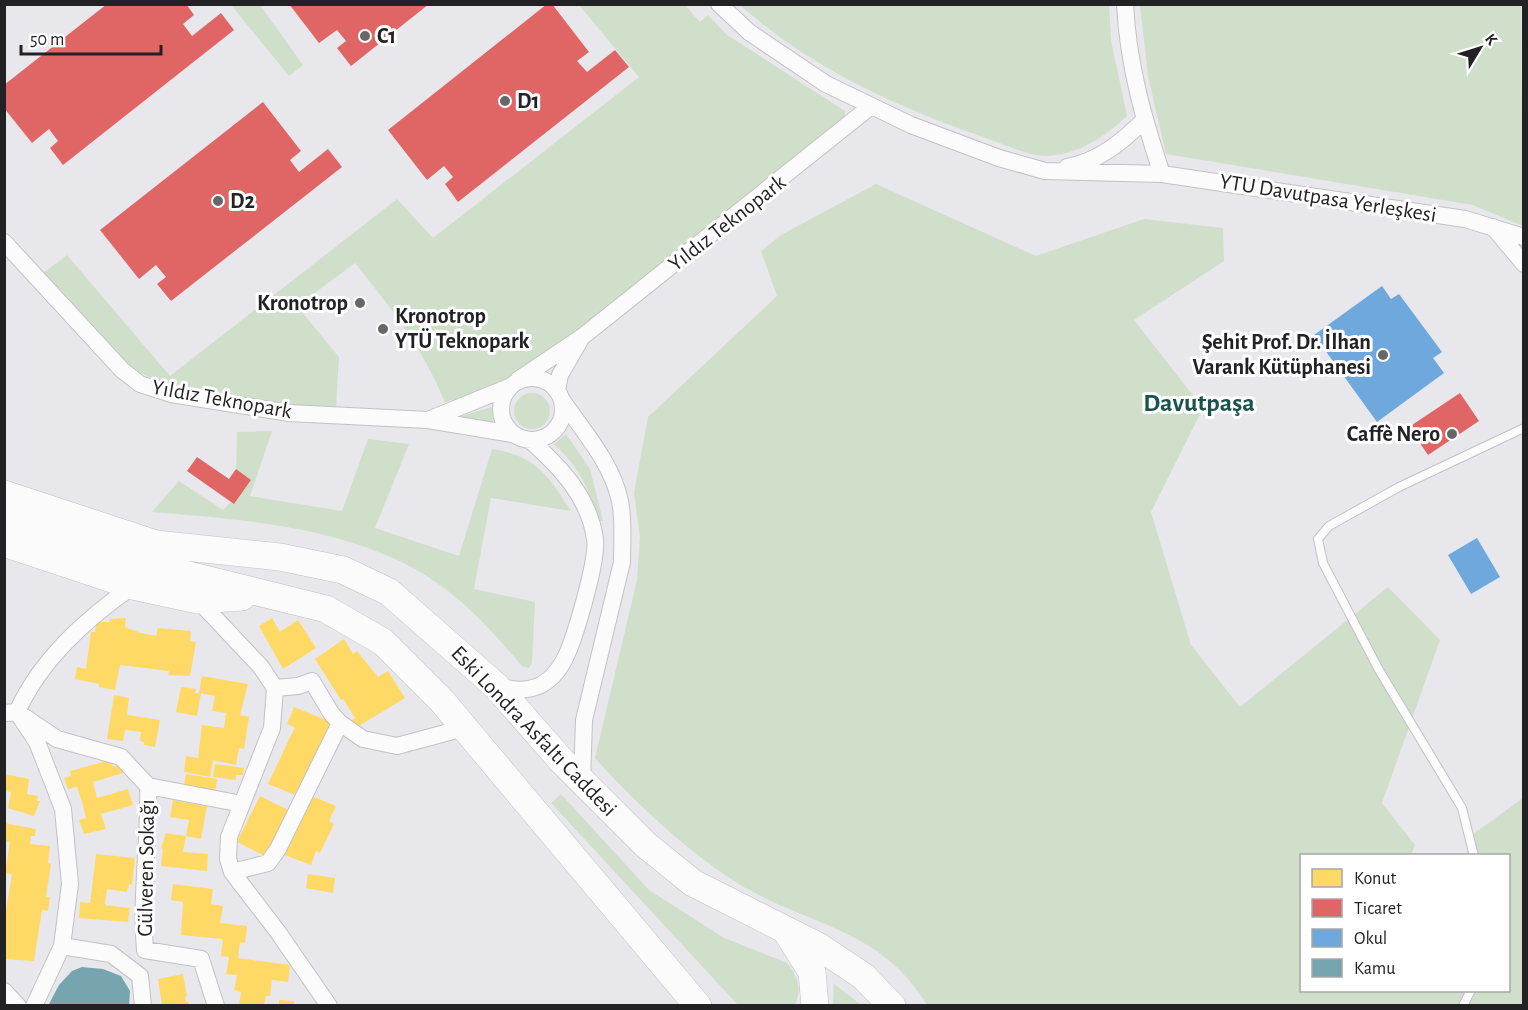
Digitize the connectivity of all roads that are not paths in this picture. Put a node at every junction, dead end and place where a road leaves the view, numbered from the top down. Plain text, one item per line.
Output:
1 (719, 4) edge
2 (1125, 4) edge
3 (870, 107) junction
4 (1144, 120) junction
5 (1045, 171) junction
6 (1162, 174) junction
7 (1493, 227) junction
8 (1524, 237) edge
9 (4, 242) edge
10 (1524, 264) edge
11 (582, 337) junction
12 (514, 384) junction
13 (559, 395) junction
14 (428, 420) junction
15 (1524, 428) edge
16 (512, 434) junction
17 (531, 441) junction
18 (4, 478) edge
19 (4, 494) edge
20 (4, 517) edge
21 (4, 543) edge
22 (280, 557) junction
23 (133, 586) junction
24 (270, 595) junction
25 (198, 600) junction
26 (496, 686) junction
27 (274, 688) junction
28 (11, 713) edge
29 (340, 723) junction
30 (464, 728) junction
31 (582, 782) junction
32 (148, 786) junction
33 (242, 804) junction
34 (1474, 854) edge
35 (232, 872) junction
36 (785, 929) junction
37 (62, 946) junction
38 (145, 950) junction
39 (140, 976) junction
40 (4, 991) edge
41 (18, 1005) edge
42 (34, 1005) edge
43 (143, 1005) edge
44 (216, 1005) edge
45 (329, 1005) edge
46 (698, 1005) edge
47 (815, 1005) edge
48 (892, 1005) edge

1 - 3 street, YTU Davutpasa Yerleşkesi
2 - 4 street
3 - 5 street, YTU Davutpasa Yerleşkesi
3 - 11 street, Yıldız Teknopark
4 - 5 street, YTU Davutpasa Yerleşkesi
4 - 6 street
5 - 6 street, YTU Davutpasa Yerleşkesi
6 - 7 street, YTU Davutpasa Yerleşkesi
7 - 8 street, YTU Davutpasa Yerleşkesi
7 - 10 street
9 - 14 street, Yıldız Teknopark
11 - 12 street, Yıldız Teknopark
11 - 13 street, Yıldız Teknopark
12 - 13 street
12 - 14 street, Yıldız Teknopark
12 - 16 street
13 - 17 street
13 - 31 street
14 - 16 street, Yıldız Teknopark
15 - 34 lane
16 - 17 street
17 - 26 street
18 - 22 main road
19 - 22 main road, Eski Londra Asfaltı Caddesi
20 - 24 main road, Eski Londra Asfaltı Caddesi
21 - 23 main road
22 - 26 main road, Eski Londra Asfaltı Caddesi
23 - 25 main road
23 - 28 street
24 - 25 main road
24 - 30 main road, Eski Londra Asfaltı Caddesi
25 - 27 street
26 - 31 main road, Eski Londra Asfaltı Caddesi
27 - 29 street
27 - 33 street
28 - 32 street
28 - 37 street
29 - 30 street
29 - 35 street
30 - 46 main road, Eski Londra Asfaltı Caddesi
31 - 36 main road, Eski Londra Asfaltı Caddesi
32 - 33 street
32 - 38 street, Gülveren Sokağı
33 - 35 street
35 - 45 street
36 - 47 main road
36 - 48 main road, Eski Londra Asfaltı Caddesi
37 - 39 street
37 - 42 street
38 - 39 street, Gülveren Sokağı
38 - 44 street, Gülveren Sokağı
39 - 43 street, Gülveren Sokağı
40 - 41 street

